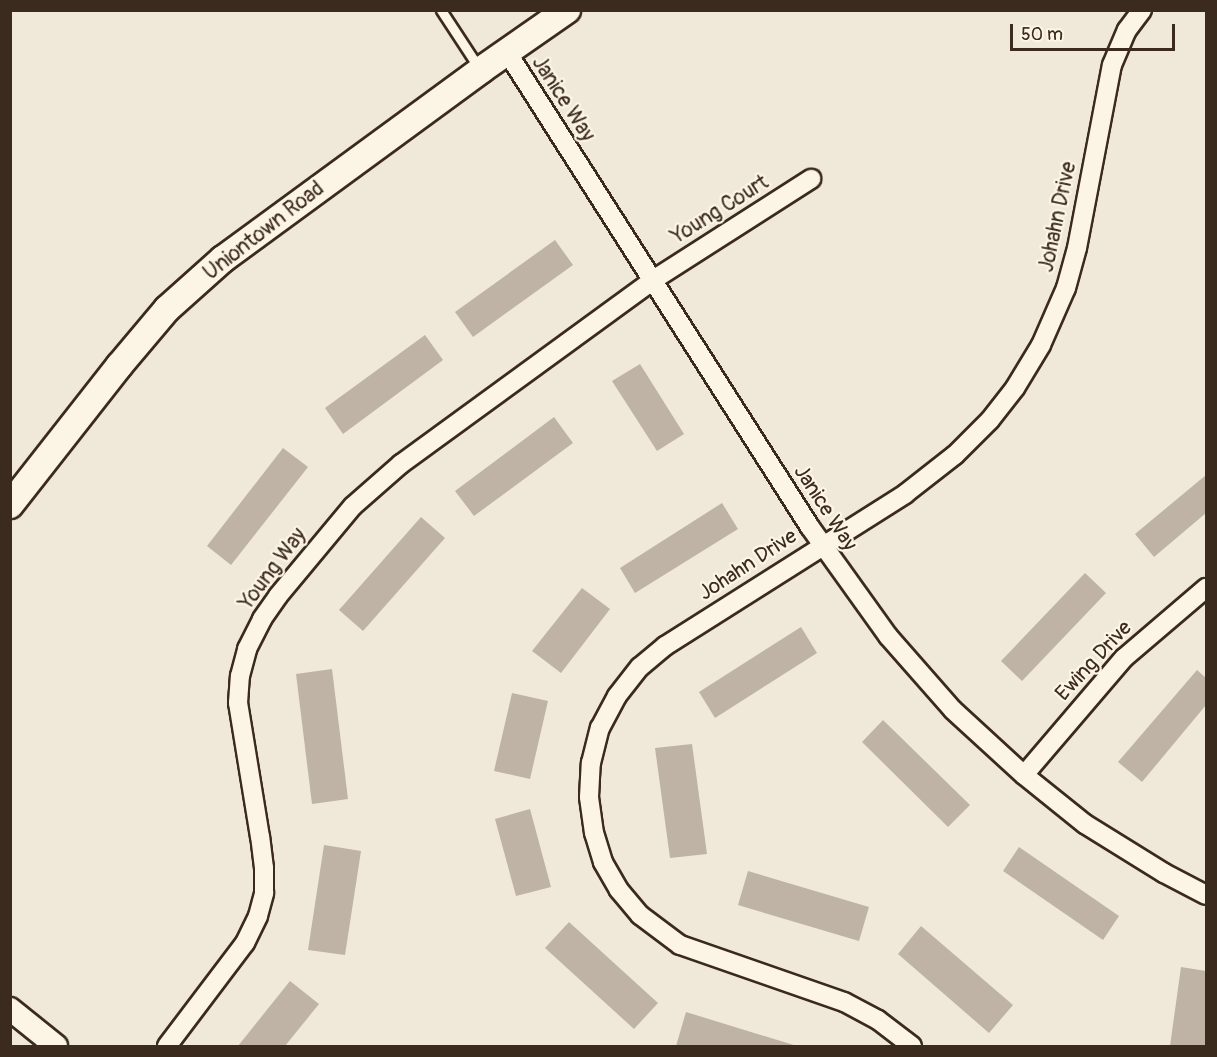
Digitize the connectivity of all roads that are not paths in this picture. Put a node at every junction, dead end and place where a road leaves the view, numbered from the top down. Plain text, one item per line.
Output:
1 (441, 10) edge
2 (567, 10) edge
3 (1142, 10) edge
4 (507, 52) junction
5 (481, 70) junction
6 (811, 178) dead end
7 (653, 280) junction
8 (10, 505) edge
9 (822, 545) junction
10 (1206, 588) edge
11 (1024, 775) junction
12 (1206, 895) edge
13 (10, 1009) edge
14 (56, 1047) edge
15 (167, 1047) edge
16 (912, 1047) edge

1 - 5 lane
2 - 4 main road, Uniontown Road
3 - 9 street, Johahn Drive
4 - 5 main road, Uniontown Road
4 - 7 street, Janice Way
5 - 8 main road, Uniontown Road
6 - 7 street, Young Court
7 - 9 street, Janice Way
7 - 15 street, Young Way
9 - 11 street, Janice Way
9 - 16 street, Johahn Drive
10 - 11 street, Ewing Drive
11 - 12 street, Janice Way
13 - 14 street

